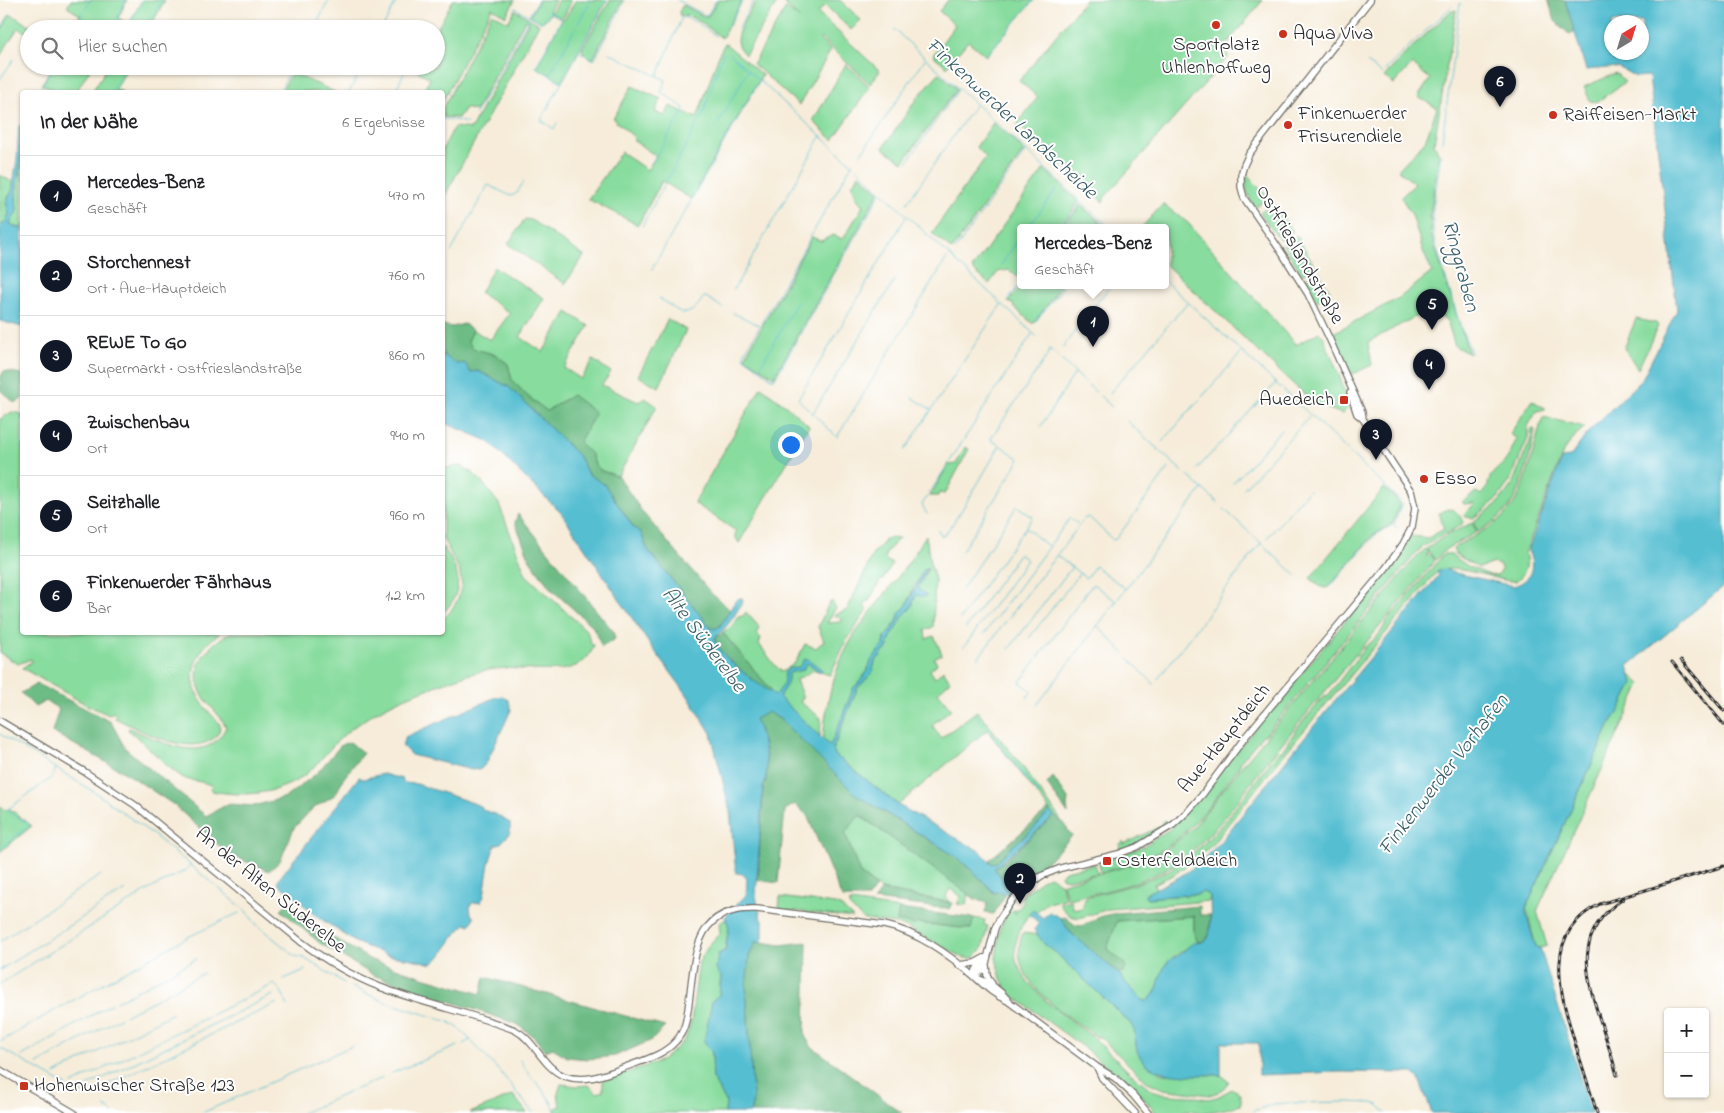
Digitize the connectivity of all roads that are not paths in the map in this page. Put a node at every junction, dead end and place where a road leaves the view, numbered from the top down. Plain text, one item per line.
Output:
1 (1370, 0) edge
2 (1349, 386) junction
3 (1363, 419) junction
4 (1414, 508) joint
5 (0, 722) edge
6 (986, 956) junction
7 (959, 965) junction
8 (986, 965) junction
9 (975, 977) junction
10 (994, 987) junction
11 (1008, 1001) junction
12 (1097, 1068) junction
13 (0, 1070) edge
14 (74, 1113) edge
15 (1135, 1113) edge
16 (1148, 1113) edge

1 - 2 main road, Ostfrieslandstraße
2 - 3 main road, Ostfrieslandstraße
2 - 3 main road, Ostfrieslandstraße
3 - 4 main road, Ostfrieslandstraße
4 - 6 main road, Aue-Hauptdeich
5 - 7 main road, An der Alten Süderelbe
6 - 7 main road
6 - 8 main road
6 - 9 main road
7 - 9 main road, An der Alten Süderelbe
8 - 9 main road
8 - 10 main road
9 - 10 main road
9 - 11 main road
10 - 11 main road
11 - 12 main road
12 - 15 main road
12 - 16 main road
13 - 14 main road

